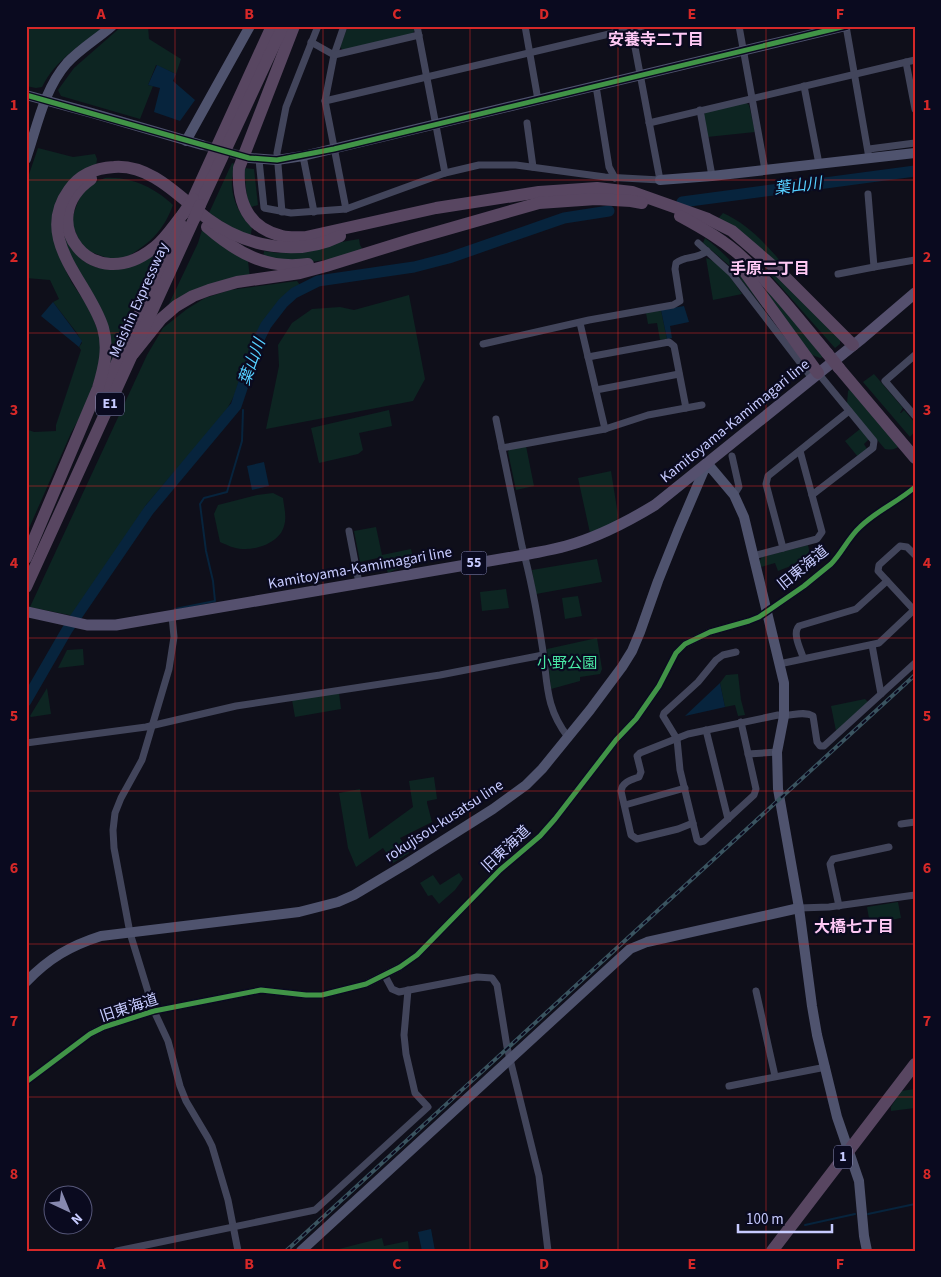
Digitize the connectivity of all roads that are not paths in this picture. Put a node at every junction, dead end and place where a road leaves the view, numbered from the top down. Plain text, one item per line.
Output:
1 (112, 26) edge
2 (250, 26) edge
3 (272, 26) edge
4 (283, 26) edge
5 (294, 26) edge
6 (318, 26) edge
7 (344, 26) edge
8 (417, 26) edge
9 (524, 26) edge
10 (643, 26) edge
11 (738, 26) edge
12 (846, 26) edge
13 (631, 28) edge
14 (419, 35) junction
15 (311, 42) junction
16 (743, 51) junction
17 (529, 54) junction
18 (334, 56) junction
19 (915, 60) edge
20 (906, 62) junction
21 (854, 73) junction
22 (640, 76) junction
23 (427, 78) junction
24 (596, 86) junction
25 (804, 86) junction
26 (26, 95) edge
27 (752, 98) junction
28 (538, 100) junction
29 (46, 101) junction
30 (325, 101) junction
31 (915, 108) edge
32 (700, 110) junction
33 (527, 122) dead end
34 (649, 123) junction
35 (435, 124) junction
36 (186, 141) junction
37 (915, 143) edge
38 (202, 145) tunnel mouth
39 (334, 149) junction
40 (869, 153) junction
41 (915, 153) edge
42 (303, 156) junction
43 (26, 159) edge
44 (254, 159) joint
45 (278, 160) junction
46 (818, 164) junction
47 (533, 167) junction
48 (765, 170) junction
49 (446, 173) junction
50 (712, 176) junction
51 (615, 178) junction
52 (660, 180) junction
53 (868, 194) dead end
54 (196, 202) junction
55 (346, 209) junction
56 (282, 212) junction
57 (314, 212) junction
58 (691, 214) junction
59 (187, 216) junction
60 (363, 225) junction
61 (718, 239) junction
62 (698, 243) dead end
63 (707, 251) junction
64 (355, 256) junction
65 (915, 260) edge
66 (874, 267) junction
67 (838, 274) dead end
68 (915, 293) edge
69 (580, 322) junction
70 (483, 344) dead end
71 (853, 344) junction
72 (829, 351) junction
73 (132, 354) junction
74 (915, 355) edge
75 (588, 357) junction
76 (679, 374) junction
77 (815, 375) junction
78 (596, 390) junction
79 (702, 406) dead end
80 (686, 408) junction
81 (849, 411) junction
82 (915, 416) edge
83 (496, 419) dead end
84 (605, 429) junction
85 (908, 444) edge
86 (502, 448) junction
87 (800, 451) junction
88 (732, 456) dead end
89 (915, 458) edge
90 (707, 464) junction
91 (915, 486) edge
92 (734, 495) junction
93 (812, 496) junction
94 (349, 531) dead end
95 (783, 548) junction
96 (524, 555) junction
97 (915, 555) edge
98 (753, 556) junction
99 (26, 558) edge
100 (887, 581) junction
101 (359, 583) junction
102 (26, 587) edge
103 (914, 610) edge
104 (28, 612) dead end
105 (766, 612) junction
106 (172, 616) junction
107 (872, 644) junction
108 (736, 652) dead end
109 (543, 654) junction
110 (803, 657) junction
111 (915, 663) edge
112 (779, 664) junction
113 (881, 694) junction
114 (784, 716) junction
115 (741, 722) junction
116 (152, 725) junction
117 (706, 730) junction
118 (568, 737) junction
119 (676, 739) junction
120 (26, 743) edge
121 (777, 752) junction
122 (748, 754) junction
123 (685, 788) junction
124 (625, 805) junction
125 (728, 819) junction
126 (915, 822) edge
127 (693, 824) junction
128 (901, 824) dead end
129 (889, 848) dead end
130 (915, 895) edge
131 (838, 906) junction
132 (799, 908) junction
133 (130, 933) junction
134 (385, 976) junction
135 (26, 982) edge
136 (408, 990) junction
137 (756, 991) dead end
138 (154, 1011) junction
139 (511, 1057) junction
140 (915, 1064) edge
141 (826, 1067) junction
142 (775, 1076) junction
143 (26, 1082) edge
144 (729, 1086) dead end
145 (849, 1150) junction
146 (233, 1226) junction
147 (117, 1251) edge
148 (238, 1251) edge
149 (301, 1251) edge
150 (548, 1251) edge
151 (772, 1251) edge
152 (867, 1251) edge

1 - 29 street
2 - 36 street
3 - 54 highway, Meishin Expressway / E1
4 - 54 highway, Meishin Expressway / E1
5 - 60 highway
6 - 15 street
7 - 18 street
8 - 14 street
9 - 17 street
10 - 13 street
11 - 16 street
12 - 16 street
12 - 21 street
13 - 17 street
13 - 22 street
14 - 18 street
14 - 23 street
15 - 18 street
15 - 45 street
16 - 22 street
16 - 27 street
17 - 23 street
17 - 28 street
18 - 30 street
19 - 20 street
20 - 21 street
20 - 31 street
21 - 25 street
21 - 40 street
22 - 24 street
22 - 34 street
23 - 30 street
23 - 35 street
24 - 28 street
24 - 51 street
25 - 27 street
25 - 46 street
26 - 29 street
27 - 32 street
27 - 48 street
28 - 35 street
29 - 36 street
29 - 43 street
30 - 39 street
32 - 34 street
32 - 50 street
33 - 47 street
34 - 52 street
35 - 39 street
35 - 49 street
36 - 38 street
37 - 40 street
39 - 42 street
39 - 55 street
40 - 41 street
40 - 46 street
42 - 45 street
42 - 57 street
44 - 45 street
44 - 56 street
45 - 56 street
46 - 48 street
47 - 49 street
47 - 51 street
48 - 50 street
49 - 55 street
50 - 52 street
51 - 52 street
53 - 66 street
54 - 59 highway, Meishin Expressway / E1, bridge
55 - 57 street
56 - 57 street
58 - 60 highway
58 - 71 highway
58 - 72 highway
59 - 64 highway
59 - 73 highway, Meishin Expressway / E1
59 - 99 highway, Meishin Expressway / E1
60 - 99 highway
61 - 64 highway
61 - 72 highway
61 - 77 highway
62 - 63 street
63 - 69 street
63 - 77 street
64 - 73 highway
65 - 66 street
66 - 67 street
68 - 71 main road, Kamitoyama-Kamimagari line / 55
69 - 70 street
69 - 75 street
71 - 77 main road, Kamitoyama-Kamimagari line / 55
72 - 85 highway, bridge
73 - 102 highway, Meishin Expressway / E1
74 - 82 street
75 - 76 street
75 - 78 street
76 - 78 street
76 - 80 street
77 - 81 street
77 - 90 main road, Kamitoyama-Kamimagari line / 55
78 - 84 street
79 - 80 street
80 - 84 street
81 - 87 street
81 - 93 street
83 - 86 street
84 - 86 street
85 - 89 highway
86 - 96 street
87 - 93 street
87 - 95 street
88 - 92 street
90 - 92 street
90 - 96 main road, Kamitoyama-Kamimagari line / 55
90 - 118 street, rokujisou-kusatsu line
91 - 105 street, 旧東海道
92 - 98 street
93 - 95 street
94 - 101 street
95 - 98 street
96 - 101 main road, Kamitoyama-Kamimagari line / 55
96 - 109 street
97 - 100 street
98 - 105 street
100 - 103 street
100 - 110 street
101 - 106 main road, Kamitoyama-Kamimagari line / 55
103 - 107 street
104 - 106 main road, Kamitoyama-Kamimagari line / 55
105 - 112 street
105 - 134 street, 旧東海道
106 - 116 street
107 - 110 street
107 - 113 street
108 - 119 street
109 - 116 street
109 - 118 street
110 - 112 street
111 - 113 street
112 - 114 street
113 - 114 street
114 - 115 street
114 - 121 street
115 - 117 street
115 - 122 street
116 - 120 street
116 - 133 street
117 - 119 street
117 - 125 street
118 - 133 street, rokujisou-kusatsu line
119 - 123 street
119 - 124 street
121 - 122 street
121 - 132 street
122 - 125 street
123 - 124 street
123 - 127 street
124 - 127 street
125 - 127 street
126 - 128 street
129 - 131 street
130 - 131 street
131 - 132 street
132 - 139 street
132 - 141 street
133 - 135 street, rokujisou-kusatsu line
133 - 138 street
134 - 136 street
134 - 138 street, 旧東海道
136 - 139 street
136 - 146 street
137 - 142 street
138 - 143 street, 旧東海道
138 - 146 street
139 - 149 street
139 - 150 street
140 - 145 highway, 1
141 - 142 street
141 - 145 street
142 - 144 street
145 - 151 highway, 1
145 - 152 street
146 - 147 street
146 - 148 street

